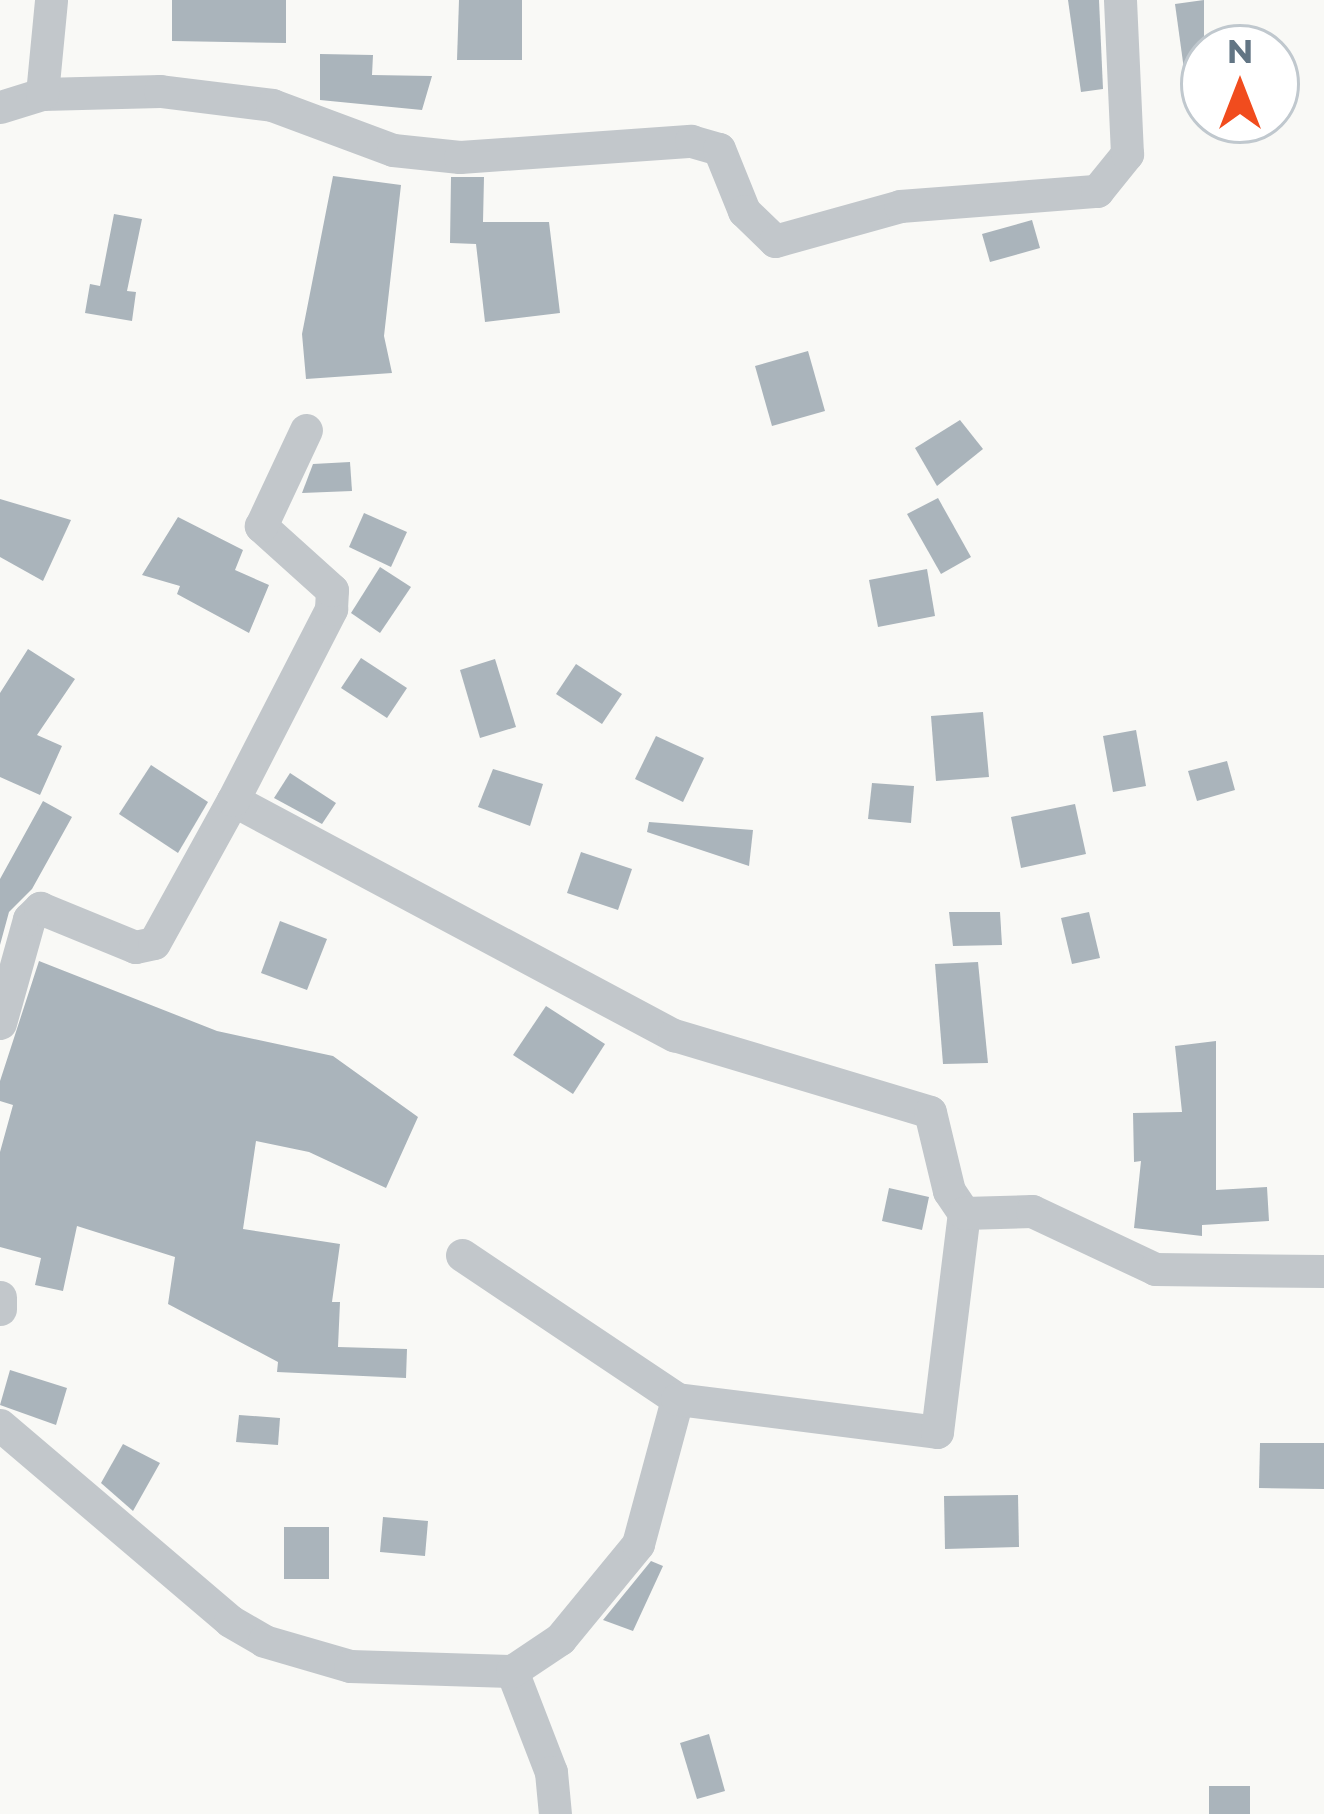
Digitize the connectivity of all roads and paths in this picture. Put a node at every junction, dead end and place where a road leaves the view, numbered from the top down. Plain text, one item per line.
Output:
1 (51, 0) edge
2 (1120, 0) edge
3 (42, 94) junction
4 (0, 107) edge
5 (306, 430) dead end
6 (233, 800) junction
7 (0, 1023) edge
8 (964, 1214) junction
9 (462, 1255) dead end
10 (1324, 1271) edge
11 (0, 1298) edge
12 (0, 1309) edge
13 (677, 1399) junction
14 (0, 1425) edge
15 (512, 1670) junction
16 (556, 1814) edge

1 - 3 street
2 - 3 street
3 - 4 street
5 - 6 street
6 - 7 street
6 - 8 street
8 - 10 street
8 - 13 street
9 - 13 street
11 - 12 street
13 - 15 street
14 - 15 street
15 - 16 street

